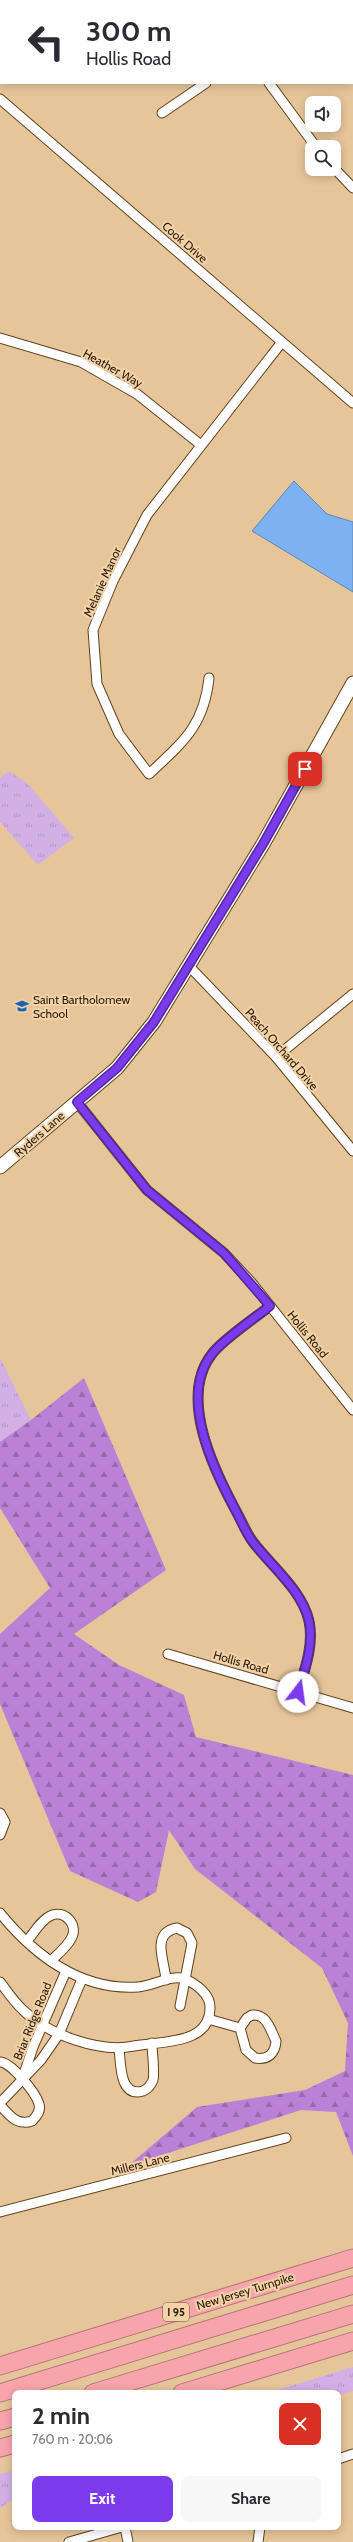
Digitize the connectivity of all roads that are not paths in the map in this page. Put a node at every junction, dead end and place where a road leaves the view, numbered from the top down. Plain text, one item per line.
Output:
1 (205, 84) edge
2 (269, 84) edge
3 (0, 99) edge
4 (162, 113) dead end
5 (311, 140) edge
6 (341, 175) edge
7 (353, 188) edge
8 (0, 338) edge
9 (282, 342) junction
10 (353, 403) edge
11 (201, 445) junction
12 (209, 678) dead end
13 (353, 683) edge
14 (189, 966) junction
15 (353, 994) edge
16 (276, 1057) junction
17 (77, 1102) junction
18 (353, 1152) edge
19 (0, 1168) edge
20 (270, 1306) junction
21 (353, 1410) edge
22 (168, 1654) dead end
23 (298, 1692) junction
24 (353, 1708) edge
25 (0, 1813) edge
26 (0, 1835) edge
27 (1, 1915) edge
28 (27, 1941) junction
29 (51, 1961) junction
30 (66, 1971) junction
31 (185, 1979) junction
32 (82, 1980) junction
33 (166, 1980) junction
34 (0, 1982) edge
35 (180, 2006) dead end
36 (208, 2018) junction
37 (42, 2025) junction
38 (240, 2028) junction
39 (59, 2034) junction
40 (152, 2043) junction
41 (119, 2049) junction
42 (0, 2062) edge
43 (23, 2080) junction
44 (1, 2101) edge
45 (286, 2138) dead end
46 (0, 2212) edge
47 (353, 2258) edge
48 (353, 2285) edge
49 (353, 2314) edge
50 (353, 2341) edge
51 (0, 2366) edge
52 (103, 2390) edge
53 (192, 2390) edge
54 (0, 2393) edge
55 (12, 2418) edge
56 (0, 2421) edge
57 (12, 2445) edge
58 (0, 2448) edge
59 (353, 2454) edge
60 (341, 2458) edge
61 (112, 2530) edge
62 (124, 2530) edge
63 (260, 2530) edge
64 (68, 2542) edge
65 (128, 2542) edge
66 (258, 2542) edge

1 - 4 street
2 - 5 street
3 - 9 street, Cook Drive
6 - 7 street
8 - 11 street, Heather Way
9 - 10 street, Cook Drive
9 - 11 street, Melanie Manor
11 - 12 street, Melanie Manor
13 - 14 main road, Ryders Lane
14 - 16 street, Peach Orchard Drive
14 - 17 main road, Ryders Lane
15 - 16 street
16 - 18 street, Peach Orchard Drive
17 - 19 main road, Ryders Lane
17 - 20 street, Hollis Road
20 - 21 street, Hollis Road
20 - 23 street
22 - 23 street, Hollis Road
23 - 24 street, Hollis Road
25 - 26 street
27 - 28 street
28 - 29 street
28 - 29 street
29 - 30 street
30 - 32 street
30 - 37 street, Briar Ridge Road
31 - 33 street
31 - 33 street
31 - 35 street
31 - 36 street
32 - 33 street
32 - 39 street, Briar Ridge Road
34 - 37 street
36 - 38 street
36 - 40 street
37 - 39 street
37 - 43 street, Briar Ridge Road
38 - 38 street
39 - 41 street
39 - 43 street, Briar Ridge Road
40 - 41 street
40 - 41 street
42 - 43 street
43 - 44 street, Briar Ridge Road
43 - 44 street
45 - 46 street, Millers Lane
47 - 51 highway, New Jersey Turnpike / I 95
48 - 54 highway, I 95
49 - 52 highway
50 - 53 highway
55 - 56 highway
57 - 58 highway
59 - 60 street
61 - 64 street
62 - 65 street
63 - 66 street

